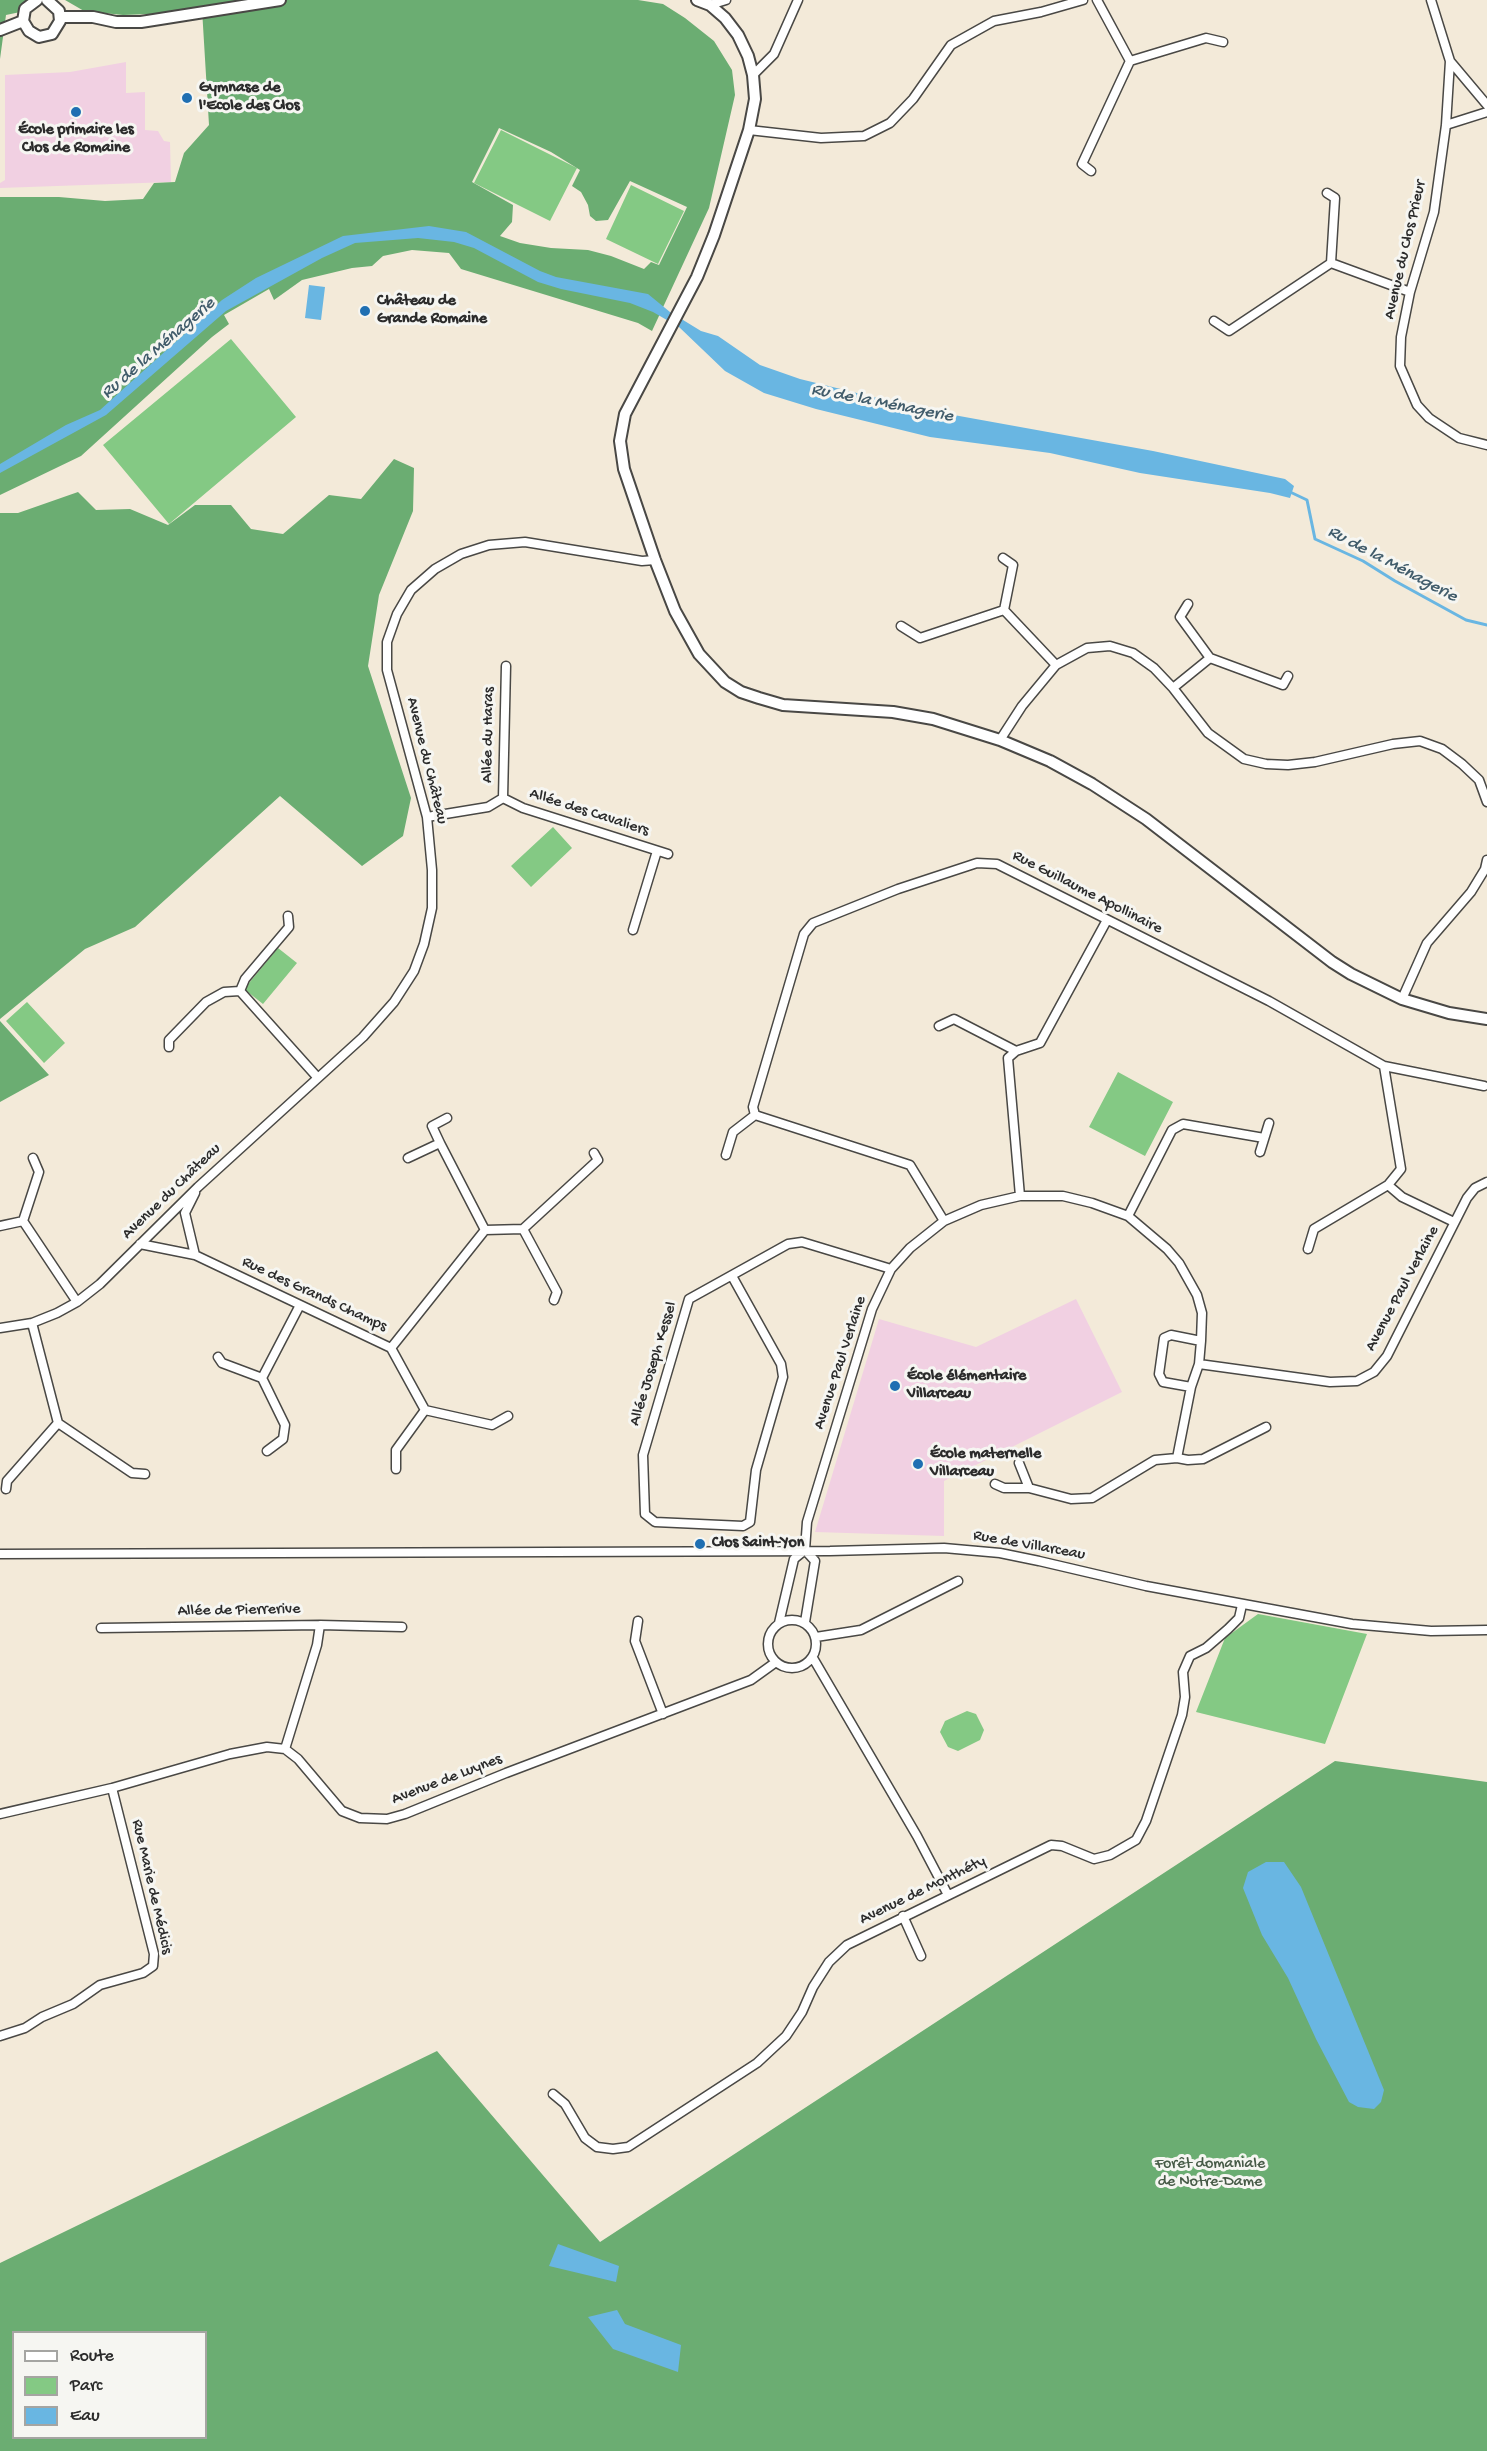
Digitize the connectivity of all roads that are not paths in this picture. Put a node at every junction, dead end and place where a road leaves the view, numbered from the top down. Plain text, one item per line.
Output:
1 (37, 0) edge
2 (47, 0) edge
3 (280, 0) edge
4 (697, 0) edge
5 (726, 0) edge
6 (798, 0) edge
7 (1083, 0) edge
8 (1097, 0) edge
9 (1431, 0) edge
10 (710, 5) junction
11 (61, 16) junction
12 (23, 21) junction
13 (0, 30) edge
14 (1223, 42) dead end
15 (1130, 61) junction
16 (1450, 61) junction
17 (753, 75) junction
18 (1487, 105) edge
19 (1487, 112) edge
20 (1446, 125) junction
21 (749, 130) junction
22 (1091, 171) dead end
23 (1327, 193) dead end
24 (1331, 263) junction
25 (1410, 292) junction
26 (1214, 321) dead end
27 (1487, 445) edge
28 (1002, 558) dead end
29 (655, 560) junction
30 (1188, 604) dead end
31 (1004, 610) junction
32 (901, 626) dead end
33 (1210, 658) junction
34 (1056, 665) junction
35 (506, 666) dead end
36 (1288, 676) dead end
37 (1173, 688) junction
38 (1000, 740) junction
39 (503, 798) junction
40 (1487, 802) edge
41 (427, 817) junction
42 (657, 851) junction
43 (668, 854) dead end
44 (1487, 860) edge
45 (1486, 869) edge
46 (288, 916) dead end
47 (1107, 920) junction
48 (633, 930) dead end
49 (240, 991) junction
50 (1402, 999) junction
51 (1487, 1019) edge
52 (939, 1026) dead end
53 (169, 1047) dead end
54 (1016, 1051) junction
55 (1384, 1066) junction
56 (318, 1078) junction
57 (1484, 1086) dead end
58 (755, 1115) junction
59 (447, 1118) dead end
60 (1269, 1124) dead end
61 (1264, 1138) junction
62 (440, 1143) junction
63 (1260, 1152) dead end
64 (594, 1153) dead end
65 (726, 1155) dead end
66 (33, 1158) dead end
67 (408, 1158) dead end
68 (1487, 1182) edge
69 (1388, 1185) junction
70 (198, 1187) junction
71 (1020, 1196) junction
72 (1128, 1216) junction
73 (23, 1221) junction
74 (944, 1221) junction
75 (1454, 1222) junction
76 (0, 1226) edge
77 (523, 1229) junction
78 (485, 1230) junction
79 (140, 1244) junction
80 (1308, 1250) dead end
81 (195, 1255) junction
82 (891, 1269) junction
83 (732, 1276) junction
84 (554, 1300) dead end
85 (77, 1302) junction
86 (300, 1305) junction
87 (32, 1323) junction
88 (0, 1328) edge
89 (1201, 1341) junction
90 (391, 1348) junction
91 (218, 1357) dead end
92 (1199, 1364) junction
93 (262, 1378) junction
94 (1191, 1387) junction
95 (425, 1410) junction
96 (508, 1416) dead end
97 (58, 1423) junction
98 (1266, 1427) dead end
99 (267, 1451) dead end
100 (1177, 1458) junction
101 (1018, 1464) dead end
102 (396, 1469) dead end
103 (145, 1474) dead end
104 (995, 1484) dead end
105 (1029, 1488) junction
106 (6, 1489) dead end
107 (805, 1550) junction
108 (0, 1554) edge
109 (958, 1581) dead end
110 (1242, 1605) junction
111 (638, 1621) dead end
112 (805, 1622) junction
113 (779, 1623) junction
114 (320, 1625) junction
115 (402, 1627) dead end
116 (101, 1628) dead end
117 (1487, 1630) edge
118 (816, 1637) junction
119 (813, 1658) junction
120 (776, 1662) junction
121 (663, 1714) junction
122 (285, 1749) junction
123 (112, 1788) junction
124 (0, 1814) edge
125 (948, 1895) junction
126 (903, 1916) junction
127 (921, 1956) dead end
128 (0, 2036) edge
129 (553, 2094) dead end

1 - 12 street
2 - 11 street
3 - 11 street
4 - 10 street
5 - 10 street
6 - 17 street
7 - 21 street
8 - 15 street
9 - 16 street, Avenue du Clos Prieur
10 - 17 street
11 - 12 street
12 - 13 street
14 - 15 street
15 - 22 street
16 - 18 street, Avenue du Clos Prieur
16 - 20 street, Avenue du Clos Prieur
17 - 21 street
19 - 20 street
20 - 25 street, Avenue du Clos Prieur
21 - 29 street
23 - 24 street
24 - 25 street
24 - 26 street
25 - 27 street, Avenue du Clos Prieur
28 - 31 street
29 - 38 street
29 - 41 street, Avenue du Château
30 - 33 street
31 - 32 street
31 - 34 street
33 - 36 street
33 - 37 street
34 - 37 street
34 - 38 street
35 - 39 street, Allée du Haras
37 - 40 street
38 - 50 street
39 - 41 street, Allée du Haras
39 - 42 street, Allée des Cavaliers
41 - 56 street, Avenue du Château
42 - 43 street, Allée des Cavaliers
42 - 48 street
44 - 45 street
45 - 50 street
46 - 49 street
47 - 54 street
47 - 55 street, Rue Guillaume Apollinaire
47 - 58 street, Rue Guillaume Apollinaire
49 - 53 street
49 - 56 street
50 - 51 street
52 - 54 street
54 - 71 street
55 - 57 street, Rue Guillaume Apollinaire
55 - 69 street
56 - 70 street, Avenue du Château
58 - 65 street
58 - 74 street
59 - 62 street
60 - 61 street
61 - 63 street
61 - 72 street
62 - 67 street
62 - 78 street
64 - 77 street
66 - 73 street
68 - 75 street, Avenue Paul Verlaine
69 - 75 street
69 - 80 street
70 - 79 street, Avenue du Château
70 - 81 street
71 - 72 street, Avenue Paul Verlaine
71 - 74 street, Avenue Paul Verlaine
72 - 89 street, Avenue Paul Verlaine
73 - 76 street
73 - 85 street
74 - 82 street, Avenue Paul Verlaine
75 - 92 street, Avenue Paul Verlaine
77 - 78 street
77 - 84 street
78 - 90 street, Rue des Grands Champs
79 - 81 street, Rue des Grands Champs
79 - 85 street, Avenue du Château
81 - 86 street, Rue des Grands Champs
82 - 83 street, Allée Joseph Kessel
82 - 107 street, Avenue Paul Verlaine
83 - 83 street, Allée Joseph Kessel
85 - 87 street, Avenue du Château
86 - 90 street, Rue des Grands Champs
86 - 93 street
87 - 88 street, Avenue du Château
87 - 97 street
89 - 92 street, Avenue Paul Verlaine
89 - 94 street
90 - 95 street
91 - 93 street
92 - 94 street
93 - 99 street
94 - 100 street
95 - 96 street
95 - 102 street
97 - 103 street
97 - 106 street
98 - 100 street
100 - 105 street
101 - 105 street
104 - 105 street
107 - 108 street, Rue de Villarceau
107 - 110 street, Rue de Villarceau
107 - 112 street
107 - 113 street
109 - 118 street
110 - 117 street, Rue de Villarceau
110 - 125 street, Avenue de Monthéty
111 - 121 street
112 - 113 street
112 - 118 street
113 - 120 street
114 - 115 street
114 - 116 street, Allée de Pierrerive
114 - 122 street, Allée de Pierrerive
118 - 119 street
119 - 120 street
119 - 125 street
120 - 121 street, Avenue de Luynes
121 - 122 street, Avenue de Luynes
122 - 123 street
123 - 124 street
123 - 128 street, Rue Marie de Médicis
125 - 126 street, Avenue de Monthéty
126 - 127 street
126 - 129 street, Avenue de Monthéty

